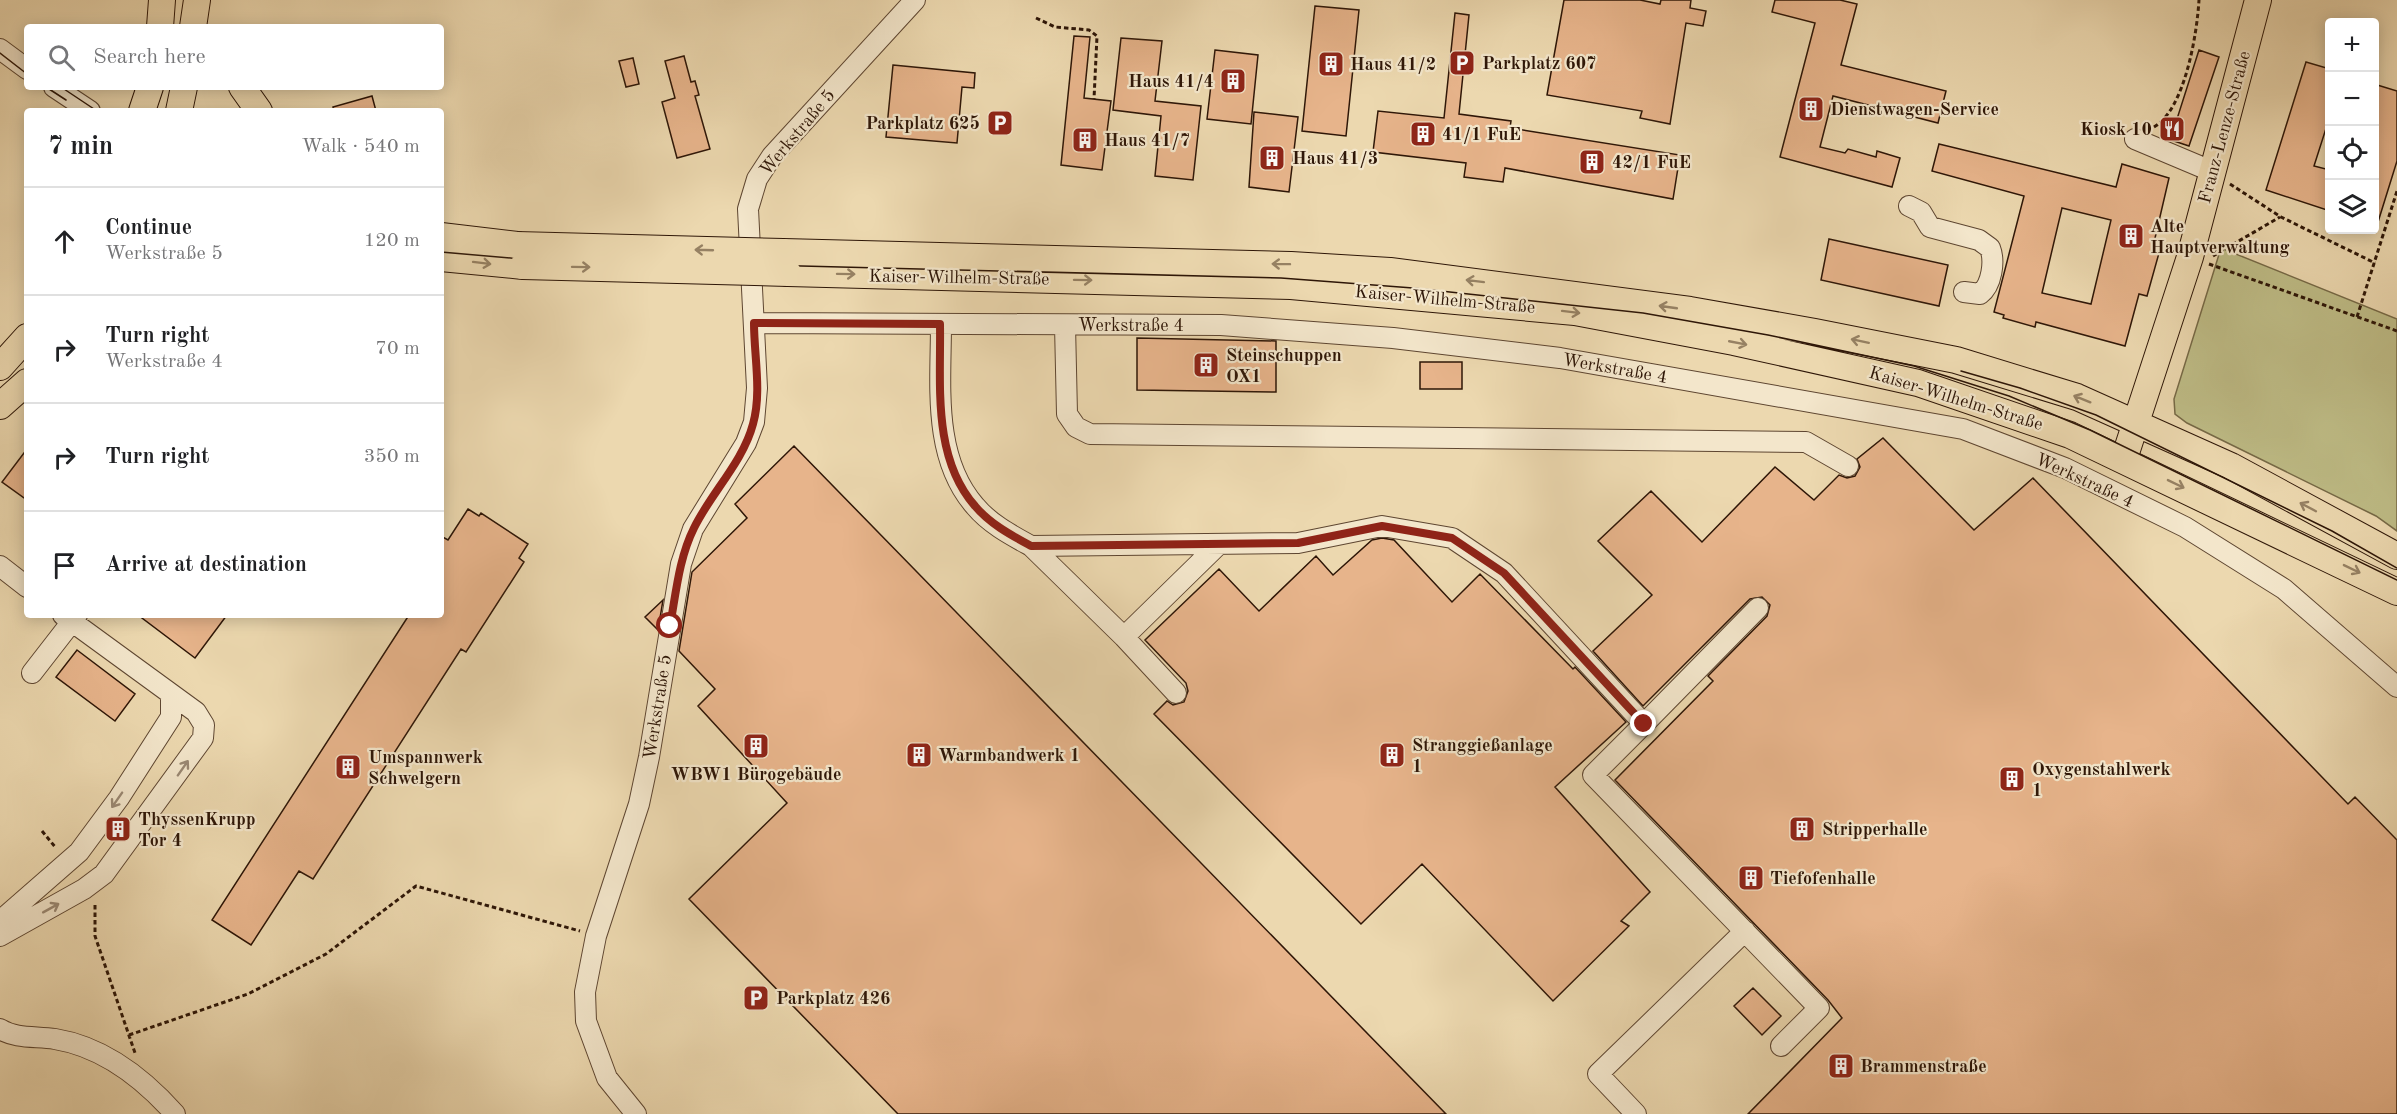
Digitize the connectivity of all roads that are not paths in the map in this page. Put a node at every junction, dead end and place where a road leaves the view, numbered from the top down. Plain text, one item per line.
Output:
1 (162, 0) edge
2 (915, 0) edge
3 (2258, 0) edge
4 (160, 24) edge
5 (0, 49) edge
6 (24, 67) edge
7 (58, 90) edge
8 (149, 90) edge
9 (183, 90) edge
10 (244, 90) edge
11 (86, 108) edge
12 (143, 108) edge
13 (180, 108) edge
14 (256, 108) edge
15 (2135, 139) road end
16 (2211, 171) junction
17 (1909, 206) dead end
18 (444, 237) edge
19 (520, 255) junction
20 (444, 258) edge
21 (786, 262) junction
22 (1964, 292) dead end
23 (754, 323) junction
24 (940, 324) junction
25 (1065, 325) junction
26 (24, 340) edge
27 (0, 367) edge
28 (24, 385) edge
29 (0, 406) edge
30 (2135, 423) junction
31 (2124, 459) junction
32 (1848, 466) dead end
33 (1218, 545) junction
34 (1031, 546) junction
35 (2397, 556) edge
36 (0, 566) edge
37 (24, 585) edge
38 (2397, 592) edge
39 (1758, 608) dead end
40 (70, 618) edge
41 (72, 618) edge
42 (1124, 637) junction
43 (32, 673) dead end
44 (2397, 687) edge
45 (1176, 693) dead end
46 (171, 695) junction
47 (1644, 724) junction
48 (0, 921) edge
49 (1744, 931) junction
50 (0, 936) edge
51 (0, 1029) edge
52 (1781, 1046) dead end
53 (175, 1114) edge
54 (636, 1114) edge
55 (1636, 1114) edge

1 - 4 main road
2 - 23 street, Werkstraße 5
3 - 16 main road, Franz-Lenze-Straße
5 - 6 street
7 - 11 street
8 - 12 main road
9 - 13 main road
10 - 14 main road
15 - 16 street
16 - 30 main road, Franz-Lenze-Straße
17 - 22 street
18 - 19 main road, Kaiser-Wilhelm-Straße
20 -> 19 main road, Kaiser-Wilhelm-Straße
19 - 21 main road, Kaiser-Wilhelm-Straße, bridge
30 -> 21 main road, Kaiser-Wilhelm-Straße
21 -> 31 main road, Kaiser-Wilhelm-Straße
23 - 24 street, Werkstraße 4
23 - 54 street, Werkstraße 5
24 - 25 street, Werkstraße 4
24 - 34 street
25 - 32 street
25 - 44 street, Werkstraße 4
26 - 27 main road
28 - 29 main road
30 - 31 main road, Franz-Lenze-Straße
35 -> 30 main road, Kaiser-Wilhelm-Straße
31 -> 38 main road, Kaiser-Wilhelm-Straße
33 - 34 street
33 - 42 street
33 - 47 street
34 - 42 street
36 - 37 street
39 - 47 street
40 - 43 street
41 - 46 street
42 - 45 street
46 -> 48 street
50 -> 46 street
47 - 49 street
49 - 52 street
49 - 55 street
51 - 53 street

